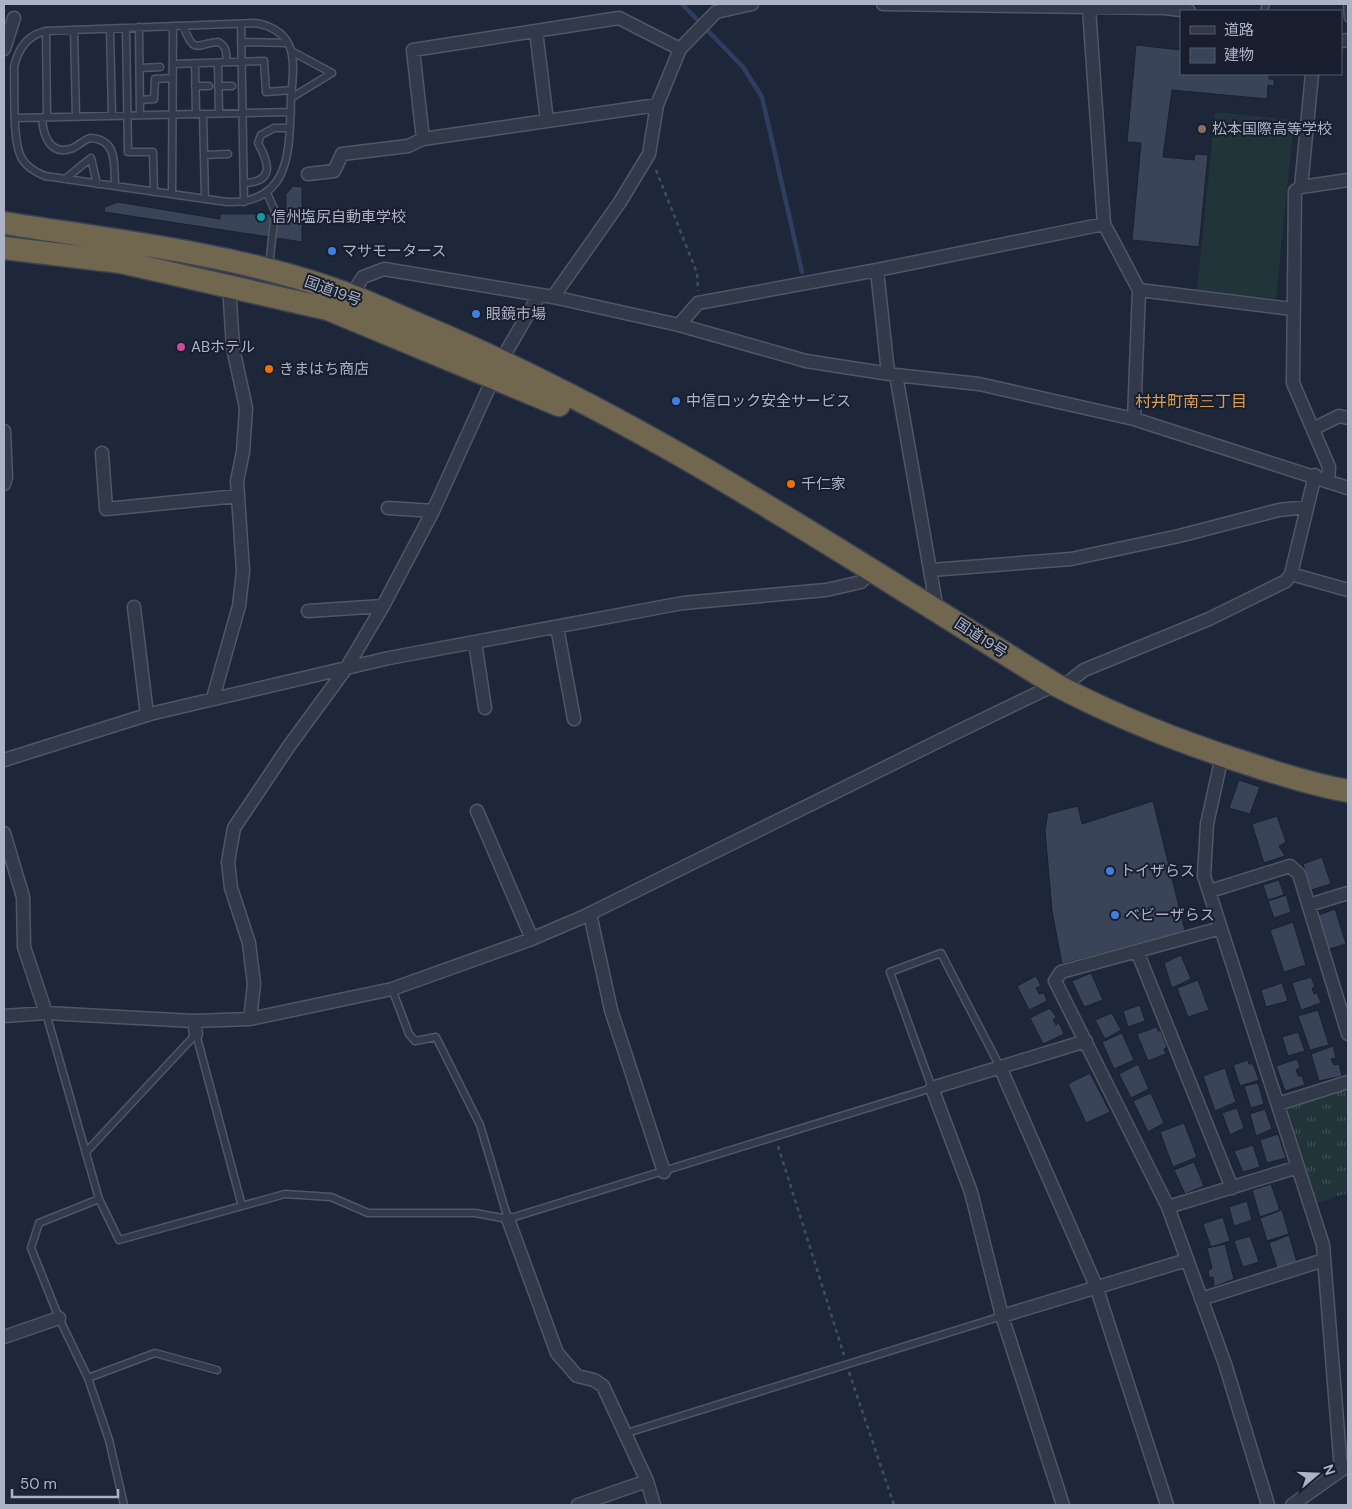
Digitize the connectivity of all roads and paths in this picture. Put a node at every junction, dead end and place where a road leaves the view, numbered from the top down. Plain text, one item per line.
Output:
1 (752, 4) edge
2 (883, 4) edge
3 (1347, 4) edge
4 (1089, 8) junction
5 (1181, 10) edge
6 (14, 18) dead end
7 (1348, 18) edge
8 (240, 24) junction
9 (173, 26) junction
10 (183, 26) junction
11 (126, 28) junction
12 (138, 28) junction
13 (110, 29) junction
14 (74, 30) junction
15 (46, 31) junction
16 (536, 31) junction
17 (241, 42) junction
18 (288, 43) junction
19 (4, 49) edge
20 (680, 49) junction
21 (291, 51) junction
22 (4, 52) edge
23 (17, 55) junction
24 (218, 62) junction
25 (227, 62) junction
26 (241, 62) junction
27 (195, 63) junction
28 (173, 64) junction
29 (160, 67) dead end
30 (140, 68) junction
31 (1312, 75) edge
32 (172, 78) junction
33 (195, 86) junction
34 (209, 86) dead end
35 (218, 86) junction
36 (232, 86) dead end
37 (292, 90) junction
38 (291, 98) junction
39 (140, 100) junction
40 (657, 106) junction
41 (291, 112) junction
42 (242, 113) junction
43 (196, 114) junction
44 (203, 114) junction
45 (219, 114) junction
46 (172, 115) junction
47 (112, 116) junction
48 (127, 116) junction
49 (140, 116) junction
50 (76, 117) junction
51 (16, 118) junction
52 (44, 118) junction
53 (547, 121) junction
54 (290, 128) junction
55 (423, 139) junction
56 (228, 154) dead end
57 (649, 154) junction
58 (204, 155) junction
59 (308, 174) dead end
60 (65, 179) junction
61 (1348, 180) edge
62 (244, 183) junction
63 (98, 184) junction
64 (115, 186) junction
65 (1301, 187) junction
66 (154, 192) junction
67 (267, 192) junction
68 (172, 194) junction
69 (205, 199) junction
70 (244, 202) junction
71 (4, 223) edge
72 (1104, 224) junction
73 (4, 248) edge
74 (269, 270) junction
75 (877, 270) junction
76 (229, 285) junction
77 (1139, 290) junction
78 (539, 295) junction
79 (554, 297) junction
80 (698, 303) junction
81 (346, 306) junction
82 (1292, 310) junction
83 (679, 325) junction
84 (497, 369) junction
85 (892, 374) junction
86 (1348, 418) edge
87 (1134, 419) junction
88 (1313, 429) junction
89 (4, 431) edge
90 (102, 453) dead end
91 (1315, 475) junction
92 (1328, 482) junction
93 (4, 484) edge
94 (1348, 488) edge
95 (238, 496) junction
96 (1307, 507) junction
97 (388, 508) dead end
98 (433, 511) junction
99 (931, 570) junction
100 (872, 572) junction
101 (1291, 574) junction
102 (1348, 590) edge
103 (383, 606) junction
104 (134, 607) dead end
105 (937, 610) junction
106 (308, 611) dead end
107 (557, 627) junction
108 (475, 642) junction
109 (347, 667) junction
110 (1056, 685) junction
111 (213, 698) junction
112 (485, 708) dead end
113 (147, 715) junction
114 (574, 719) dead end
115 (1224, 756) junction
116 (4, 760) edge
117 (1348, 791) edge
118 (477, 811) dead end
119 (4, 833) edge
120 (1210, 892) junction
121 (1348, 893) edge
122 (1309, 905) junction
123 (590, 914) junction
124 (1221, 928) junction
125 (532, 938) junction
126 (1137, 951) junction
127 (392, 989) junction
128 (46, 1013) junction
129 (4, 1016) edge
130 (250, 1018) junction
131 (194, 1021) junction
132 (196, 1034) junction
133 (1348, 1034) edge
134 (1086, 1041) junction
135 (1000, 1066) junction
136 (1348, 1082) edge
137 (932, 1088) junction
138 (1278, 1104) junction
139 (776, 1137) junction
140 (87, 1151) junction
141 (1298, 1168) junction
142 (664, 1172) junction
143 (1232, 1188) junction
144 (100, 1199) junction
145 (242, 1206) junction
146 (1168, 1207) junction
147 (508, 1220) junction
148 (1187, 1260) junction
149 (1324, 1260) junction
150 (1096, 1286) junction
151 (1201, 1299) junction
152 (1002, 1316) junction
153 (59, 1318) junction
154 (4, 1337) edge
155 (847, 1365) junction
156 (217, 1370) dead end
157 (88, 1378) junction
158 (627, 1433) junction
159 (1345, 1468) edge
160 (647, 1481) junction
161 (124, 1505) edge
162 (578, 1505) edge
163 (654, 1505) edge
164 (894, 1505) edge
165 (1063, 1505) edge
166 (1167, 1505) edge
167 (1268, 1505) edge
168 (1292, 1505) edge

1 - 20 street
2 - 4 street
3 - 7 lane
4 - 5 street
4 - 72 street
6 - 19 street
8 - 10 lane
8 - 17 lane
8 - 18 lane
9 - 10 lane
9 - 12 lane
9 - 28 lane
10 - 25 lane
11 - 12 lane
11 - 13 lane
11 - 48 lane
12 - 30 lane
13 - 14 lane
13 - 47 lane
14 - 15 lane
14 - 50 lane
15 - 23 lane
15 - 52 lane
16 - 20 street
16 - 53 street
16 - 55 street
17 - 18 lane
17 - 26 lane
18 - 21 lane
20 - 40 street
21 - 37 lane
21 - 38 lane
22 - 23 lane
23 - 51 lane
24 - 25 lane
24 - 27 lane
24 - 35 lane
25 - 26 lane
26 - 37 lane
26 - 42 lane
27 - 28 lane
27 - 33 lane
28 - 32 lane
29 - 30 lane
30 - 39 lane
31 - 65 street
32 - 39 lane
32 - 46 lane
33 - 34 lane
33 - 43 lane
35 - 36 lane
35 - 45 lane
37 - 38 lane
38 - 41 lane
39 - 49 lane
40 - 53 street
40 - 57 street
41 - 42 lane
41 - 54 lane
42 - 45 lane
42 - 62 lane
43 - 44 lane
43 - 46 lane
44 - 45 lane
44 - 58 lane
46 - 49 lane
46 - 68 lane
47 - 48 lane
47 - 50 lane
48 - 49 lane
48 - 66 lane
50 - 52 lane
51 - 52 lane
51 - 60 lane
52 - 64 lane
53 - 55 street
54 - 62 lane
54 - 67 lane
55 - 59 street
56 - 58 lane
57 - 79 street
57 - 80 path
58 - 69 lane
60 - 63 lane
60 - 63 lane
61 - 65 street
62 - 70 lane
63 - 64 lane
64 - 66 lane
65 - 82 street
66 - 68 lane
67 - 70 lane
67 - 74 lane
68 - 69 lane
69 - 70 lane
71 - 74 highway, 国道19号
72 - 75 street
72 - 77 street
73 - 76 highway, 国道19号
74 - 81 highway, 国道19号
75 - 80 street
75 - 85 street
76 - 81 highway, 国道19号
76 - 95 street
77 - 82 street
77 - 87 street
78 - 79 street
78 - 81 street
78 - 84 street
79 - 83 street
80 - 83 street
81 - 84 highway, 国道19号
82 - 88 street
83 - 85 street
84 - 98 street
84 - 100 highway, 国道19号
85 - 87 street
85 - 99 street
86 - 88 street
87 - 91 street
88 - 92 street
89 - 93 street
90 - 95 street
91 - 92 street
91 - 96 street
92 - 94 street
95 - 111 street
96 - 99 street
96 - 101 street
97 - 98 street
98 - 103 street
99 - 105 street
100 - 105 highway, 国道19号
100 - 107 street
101 - 102 street
101 - 110 street
103 - 106 street
103 - 109 street
104 - 113 street
105 - 110 highway, 国道19号
107 - 108 street
107 - 114 street
108 - 109 street
108 - 112 street
109 - 111 street
109 - 130 street
110 - 115 highway, 国道19号
110 - 123 street
111 - 113 street
113 - 116 street
115 - 117 highway, 国道19号
115 - 120 street
118 - 125 street
119 - 128 street
120 - 122 street
120 - 124 street
121 - 122 street
122 - 133 street
123 - 125 street
123 - 142 street
124 - 126 street
124 - 138 street
125 - 127 street
126 - 134 street
126 - 143 street
127 - 130 street
127 - 147 lane
128 - 129 street
128 - 131 street
128 - 140 lane
130 - 131 street
131 - 132 street
132 - 140 lane
132 - 145 lane
134 - 135 street
134 - 146 street
135 - 137 street
135 - 137 lane
135 - 150 street
136 - 138 street
137 - 139 lane
137 - 152 street
138 - 141 street
139 - 142 lane
139 - 155 path
140 - 144 lane
141 - 143 street
141 - 149 street
142 - 147 lane
143 - 146 street
144 - 145 lane
144 - 153 lane
145 - 147 lane
146 - 148 street
147 - 158 street
148 - 150 street
148 - 151 street
149 - 151 street
149 - 159 street
150 - 152 street
150 - 166 street
151 - 167 street
152 - 155 lane
152 - 165 street
153 - 154 street
153 - 157 lane
155 - 158 lane
155 - 164 path
156 - 157 lane
157 - 161 lane
158 - 160 street
159 - 168 street
160 - 162 street
160 - 163 street

